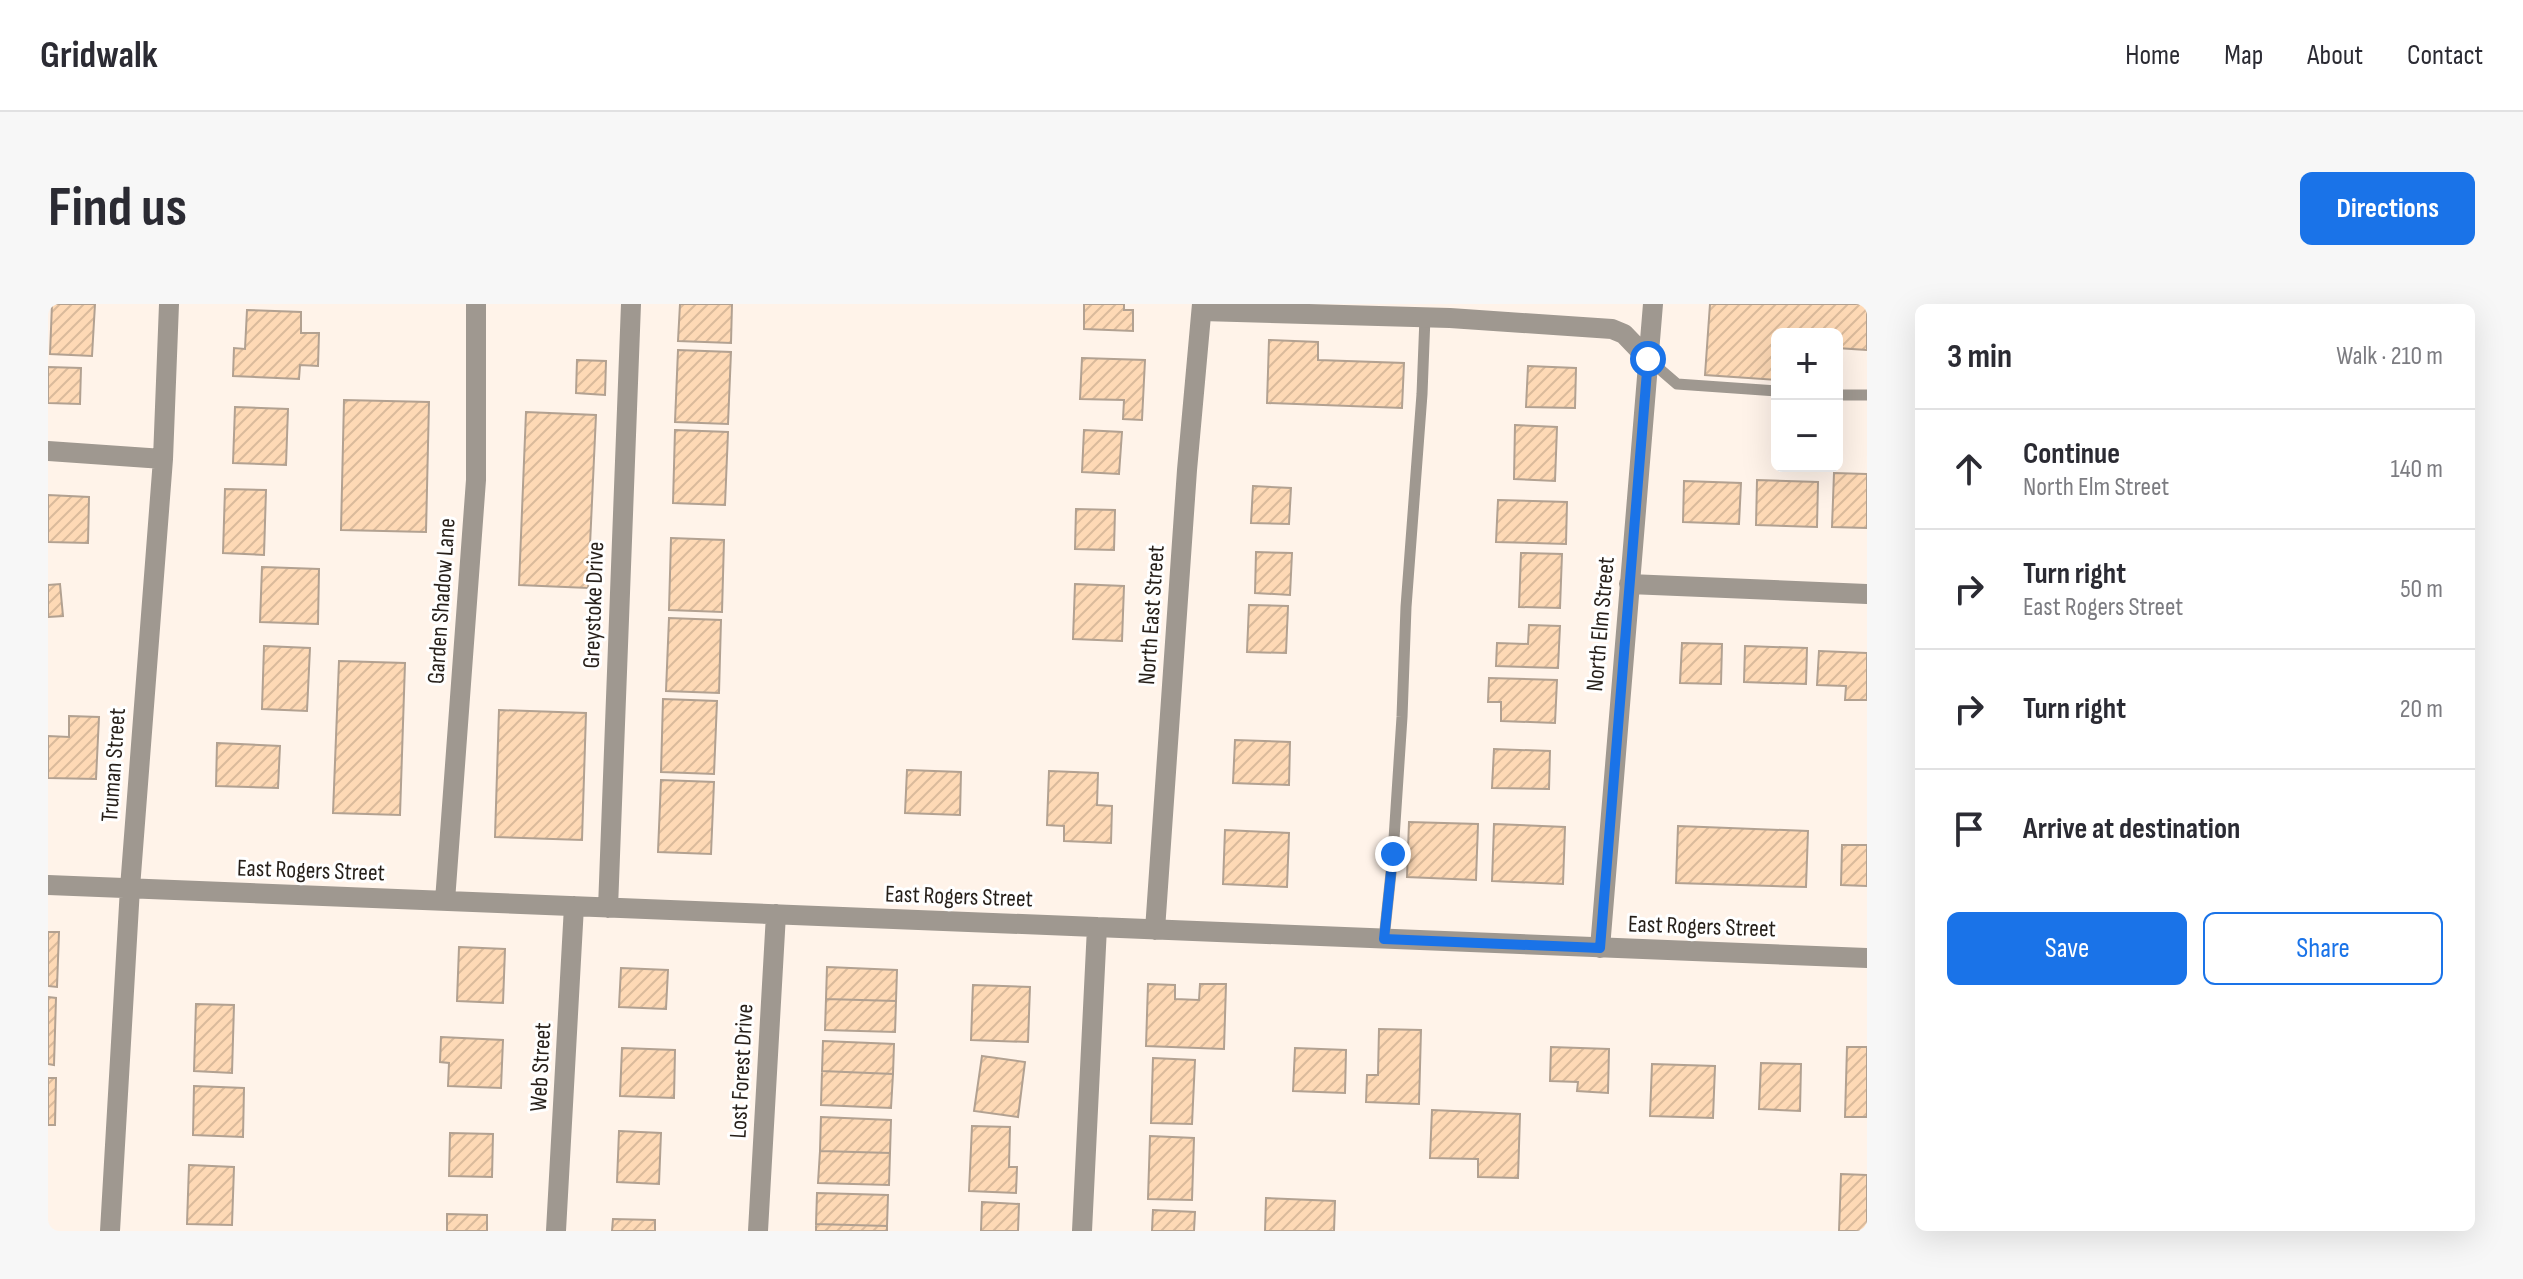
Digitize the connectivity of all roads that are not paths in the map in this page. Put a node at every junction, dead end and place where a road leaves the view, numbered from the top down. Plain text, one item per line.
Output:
1 (169, 304) edge
2 (476, 304) edge
3 (631, 304) edge
4 (1653, 304) edge
5 (1202, 308) edge
6 (1425, 317) junction
7 (1648, 359) junction
8 (1771, 391) edge
9 (1843, 395) edge
10 (1867, 395) edge
11 (48, 451) edge
12 (163, 459) junction
13 (1629, 584) junction
14 (1867, 594) edge
15 (48, 885) edge
16 (130, 888) junction
17 (445, 901) junction
18 (574, 906) junction
19 (608, 908) junction
20 (776, 914) junction
21 (1097, 927) junction
22 (1155, 930) junction
23 (1384, 939) junction
24 (1600, 948) junction
25 (1867, 958) edge
26 (110, 1231) edge
27 (556, 1231) edge
28 (758, 1231) edge
29 (1082, 1231) edge

1 - 12 street, Truman Street
2 - 17 street, Garden Shadow Lane
3 - 19 street, Greystoke Drive
4 - 7 street, North Elm Street
5 - 6 street
5 - 22 street, North East Street
6 - 7 street
6 - 23 lane
7 - 8 lane
7 - 13 street, North Elm Street
9 - 10 lane
11 - 12 street
12 - 16 street, Truman Street
13 - 14 street
13 - 24 street, North Elm Street
15 - 16 street, East Rogers Street
16 - 17 street, East Rogers Street
16 - 26 street, Truman Street
17 - 18 street, East Rogers Street
18 - 19 street, East Rogers Street
18 - 27 street, Web Street
19 - 20 street, East Rogers Street
20 - 21 street, East Rogers Street
20 - 28 street, Lost Forest Drive
21 - 22 street, East Rogers Street
21 - 29 street
22 - 23 street, East Rogers Street
23 - 24 street, East Rogers Street
24 - 25 street, East Rogers Street

